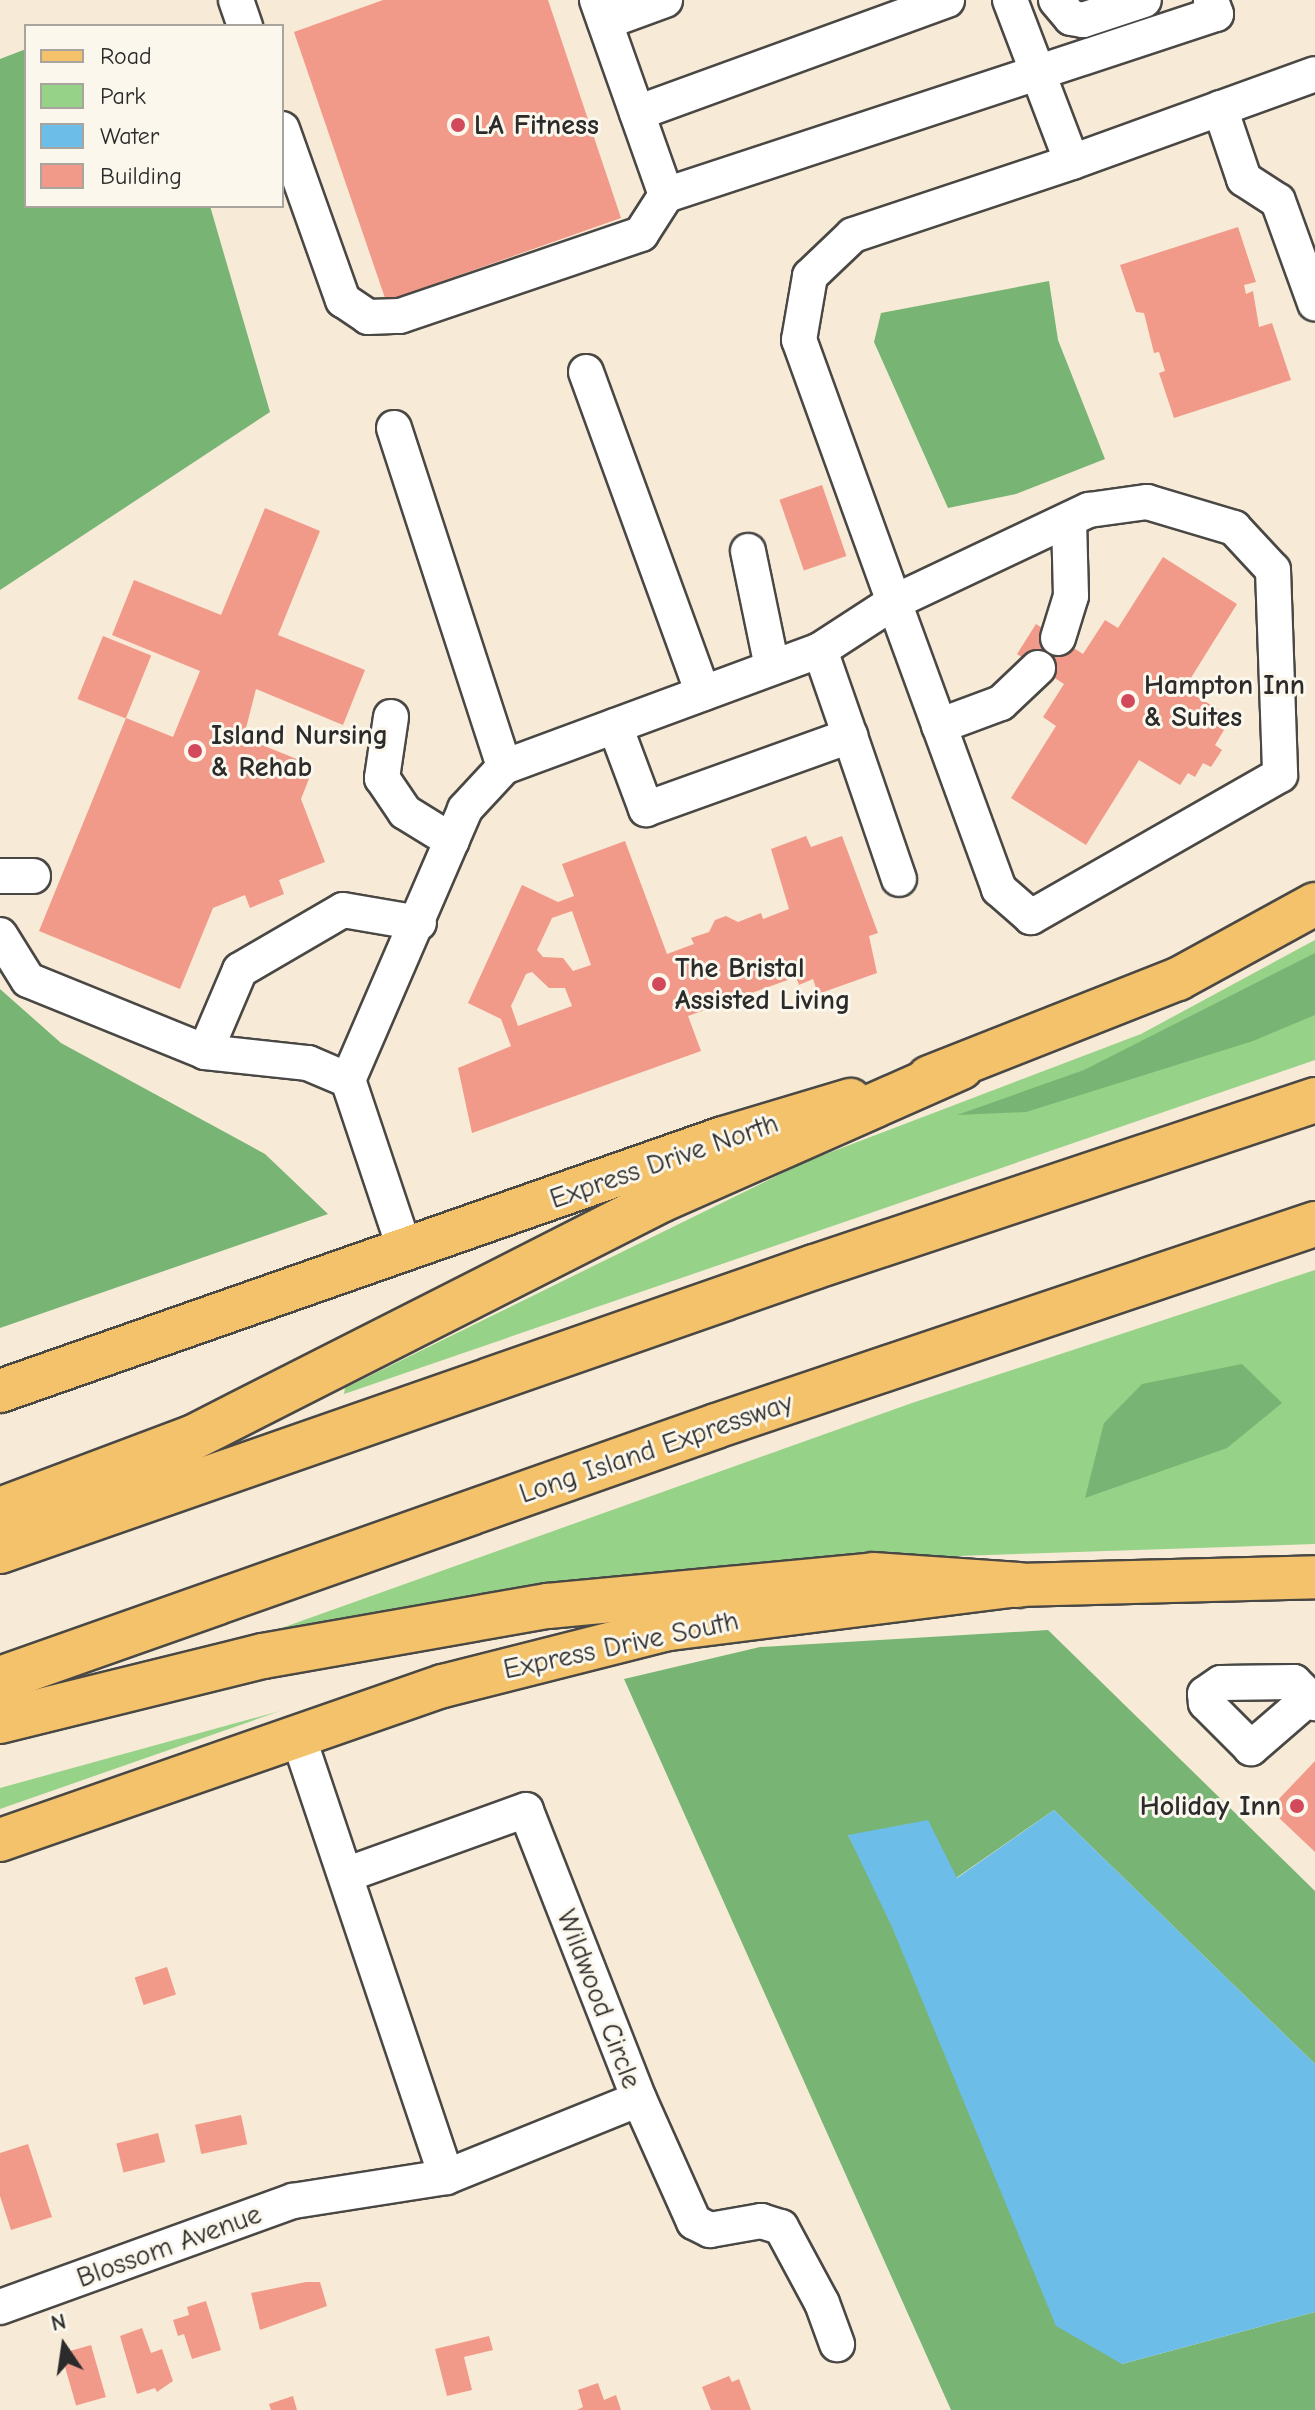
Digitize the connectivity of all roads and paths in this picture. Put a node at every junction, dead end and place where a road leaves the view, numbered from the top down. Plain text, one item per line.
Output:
1 (236, 0) edge
2 (665, 0) edge
3 (947, 0) edge
4 (1010, 0) edge
5 (1056, 0) edge
6 (1144, 0) edge
7 (1211, 0) edge
8 (601, 11) edge
9 (244, 24) edge
10 (1315, 74) edge
11 (1035, 77) junction
12 (1220, 108) junction
13 (637, 113) junction
14 (284, 135) edge
15 (1072, 162) junction
16 (666, 195) junction
17 (1315, 303) edge
18 (586, 372) dead end
19 (394, 428) dead end
20 (1069, 520) junction
21 (748, 551) dead end
22 (894, 602) junction
23 (1058, 638) dead end
24 (820, 650) junction
25 (772, 667) junction
26 (1038, 668) dead end
27 (703, 693) junction
28 (391, 717) dead end
29 (615, 726) junction
30 (939, 726) junction
31 (850, 736) junction
32 (504, 767) junction
33 (452, 841) junction
34 (899, 879) dead end
35 (1315, 904) edge
36 (419, 923) junction
37 (0, 935) edge
38 (205, 1052) junction
39 (961, 1067) junction
40 (348, 1080) junction
41 (1315, 1100) edge
42 (1315, 1224) edge
43 (405, 1250) junction
44 (0, 1391) edge
45 (0, 1510) edge
46 (0, 1551) edge
47 (1315, 1577) edge
48 (1019, 1585) junction
49 (0, 1679) edge
50 (0, 1721) edge
51 (298, 1736) junction
52 (0, 1840) edge
53 (345, 1875) junction
54 (639, 2099) junction
55 (446, 2177) junction
56 (293, 2201) joint
57 (0, 2307) edge
58 (837, 2344) dead end

1 - 9 street
2 - 8 street
3 - 13 street
4 - 11 street
5 - 6 street
7 - 11 street
8 - 13 street
10 - 12 street
11 - 15 street
11 - 16 street
12 - 15 street
12 - 17 street
13 - 16 street
14 - 16 street
15 - 22 street
18 - 27 street
19 - 32 street
20 - 22 street
20 - 23 street
20 - 30 street
21 - 25 street
22 - 24 street
22 - 30 street
24 - 25 street
24 - 31 street
25 - 27 street
26 - 30 street
27 - 29 street
28 - 33 street
29 - 31 street
29 - 32 street
31 - 34 street
32 - 33 street
33 - 36 street
35 - 39 main road, Express Drive North
36 - 38 street
36 - 40 street
37 - 38 street
38 - 40 street
39 - 43 main road, Express Drive North
39 - 45 highway
40 - 43 street
41 - 46 highway
42 - 49 highway, Long Island Expressway
43 - 44 main road, Express Drive North
47 - 48 main road, Express Drive South
48 - 50 highway
48 - 51 main road, Express Drive South
51 - 52 main road, Express Drive South
51 - 53 street
53 - 54 street, Wildwood Circle
53 - 55 street
54 - 55 street, Wildwood Circle
54 - 58 street
55 - 56 street, Wildwood Circle
56 - 57 street, Blossom Avenue

